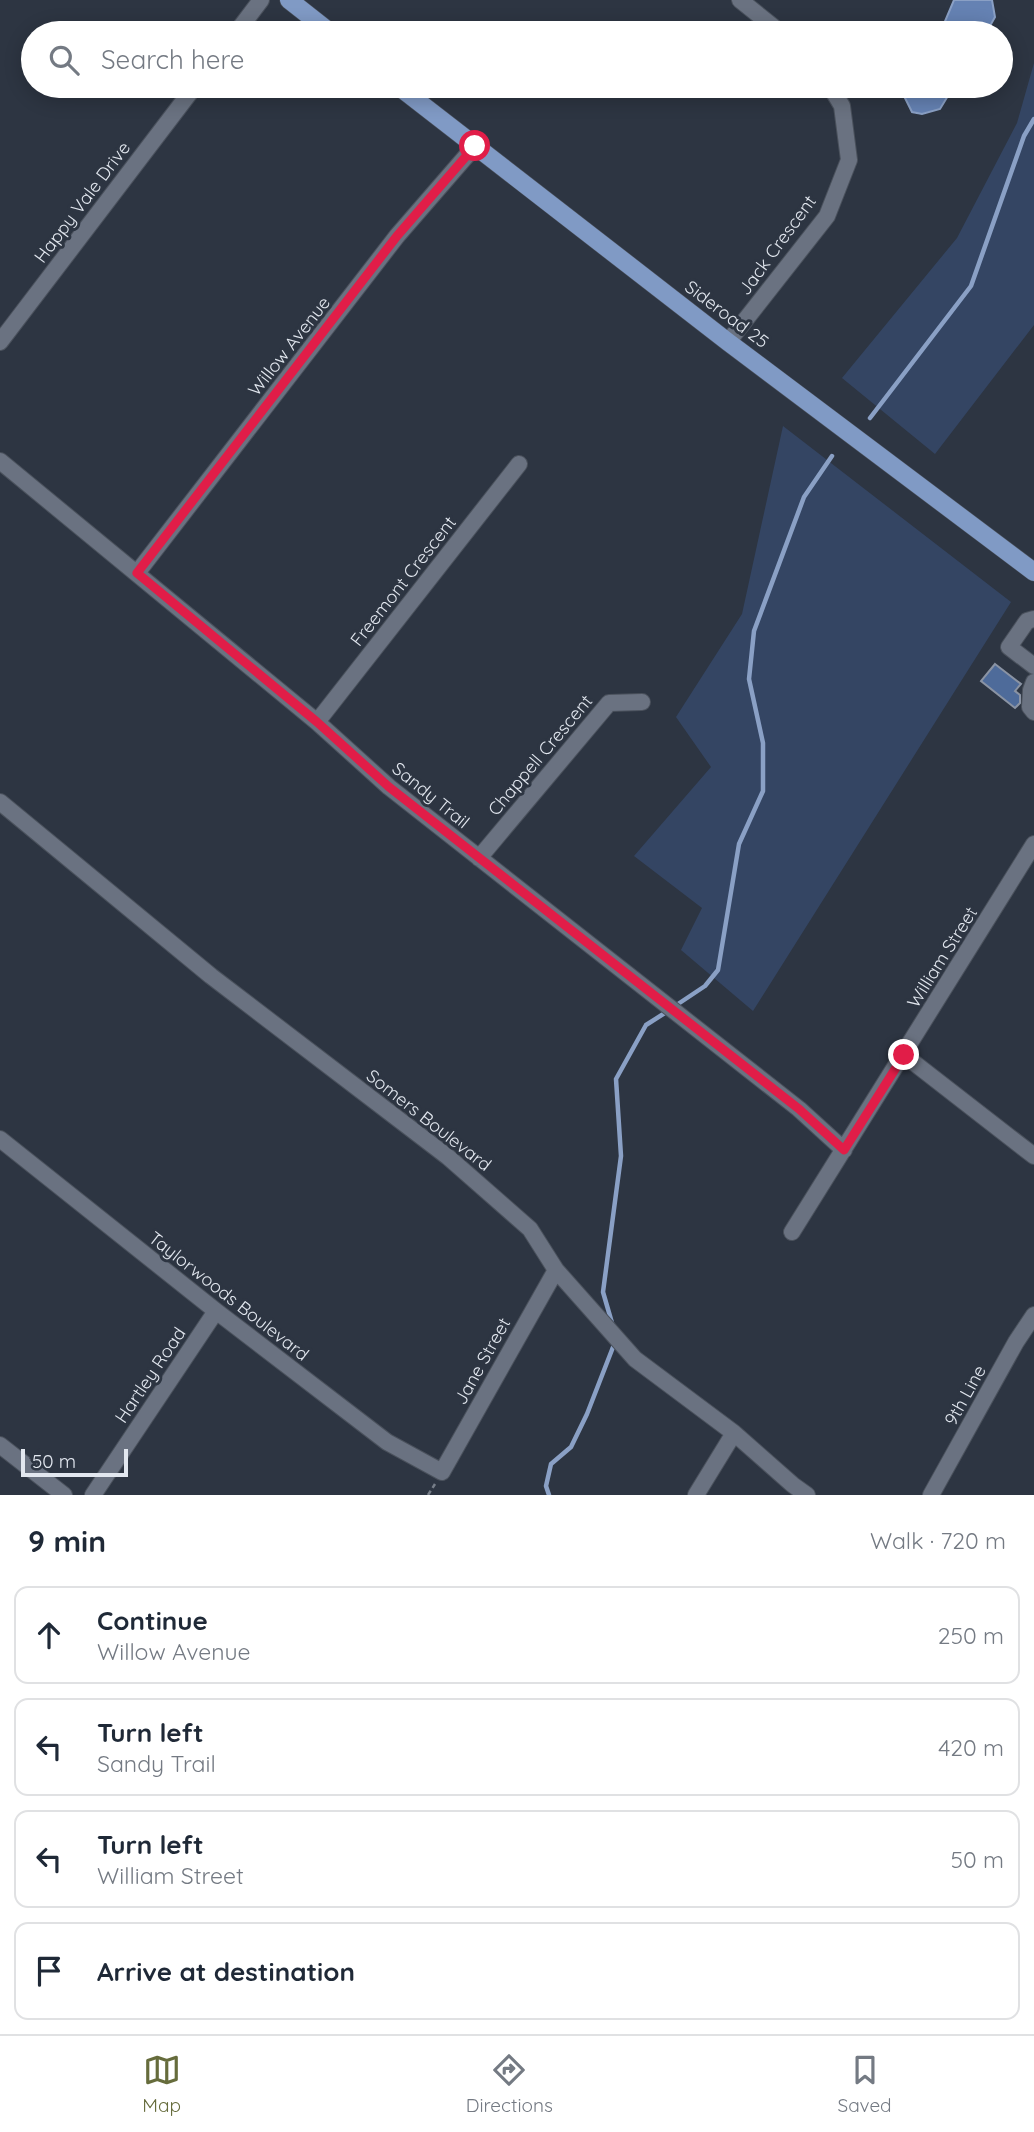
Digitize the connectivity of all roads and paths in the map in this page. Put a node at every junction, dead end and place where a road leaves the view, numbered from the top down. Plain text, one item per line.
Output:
1 (261, 0) edge
2 (289, 0) edge
3 (744, 1) edge
4 (245, 21) edge
5 (316, 21) edge
6 (767, 21) edge
7 (186, 98) edge
8 (413, 98) edge
9 (837, 98) edge
10 (475, 146) junction
11 (0, 342) edge
12 (728, 342) junction
13 (0, 461) edge
14 (519, 464) dead end
15 (1033, 570) edge
16 (137, 573) junction
17 (1034, 619) edge
18 (1034, 666) edge
19 (1034, 682) edge
20 (642, 702) dead end
21 (1034, 712) edge
22 (317, 722) junction
23 (0, 802) edge
24 (1034, 844) edge
25 (480, 858) junction
26 (904, 1055) junction
27 (0, 1139) edge
28 (844, 1150) junction
29 (1034, 1156) edge
30 (792, 1232) dead end
31 (556, 1269) junction
32 (216, 1311) junction
33 (1034, 1315) edge
34 (734, 1433) junction
35 (0, 1445) edge
36 (442, 1472) joint
37 (64, 1495) edge
38 (93, 1495) edge
39 (696, 1495) edge
40 (807, 1495) edge
41 (931, 1495) edge

1 - 4 street
2 - 5 main road
3 - 6 street
7 - 11 street, Happy Vale Drive
8 - 10 main road, Sideroad 25
9 - 12 street, Jack Crescent
10 - 12 main road, Sideroad 25
10 - 16 street, Willow Avenue
12 - 15 main road, Sideroad 25
13 - 16 street, Sandy Trail
14 - 22 street, Freemont Crescent
16 - 22 street, Sandy Trail
17 - 18 street
19 - 21 street
20 - 25 street, Chappell Crescent
22 - 25 street, Sandy Trail
23 - 31 street, Somers Boulevard
24 - 26 street, William Street
25 - 28 street, Sandy Trail
26 - 28 street, William Street
26 - 29 street
27 - 32 street, Taylorwoods Boulevard
28 - 30 street, William Street
31 - 34 street, Somers Boulevard
31 - 36 street, Jane Street
32 - 36 street, Taylorwoods Boulevard
32 - 38 street, Hartley Road
33 - 41 street, 9th Line
34 - 39 street
34 - 40 street, Somers Boulevard
35 - 37 street

